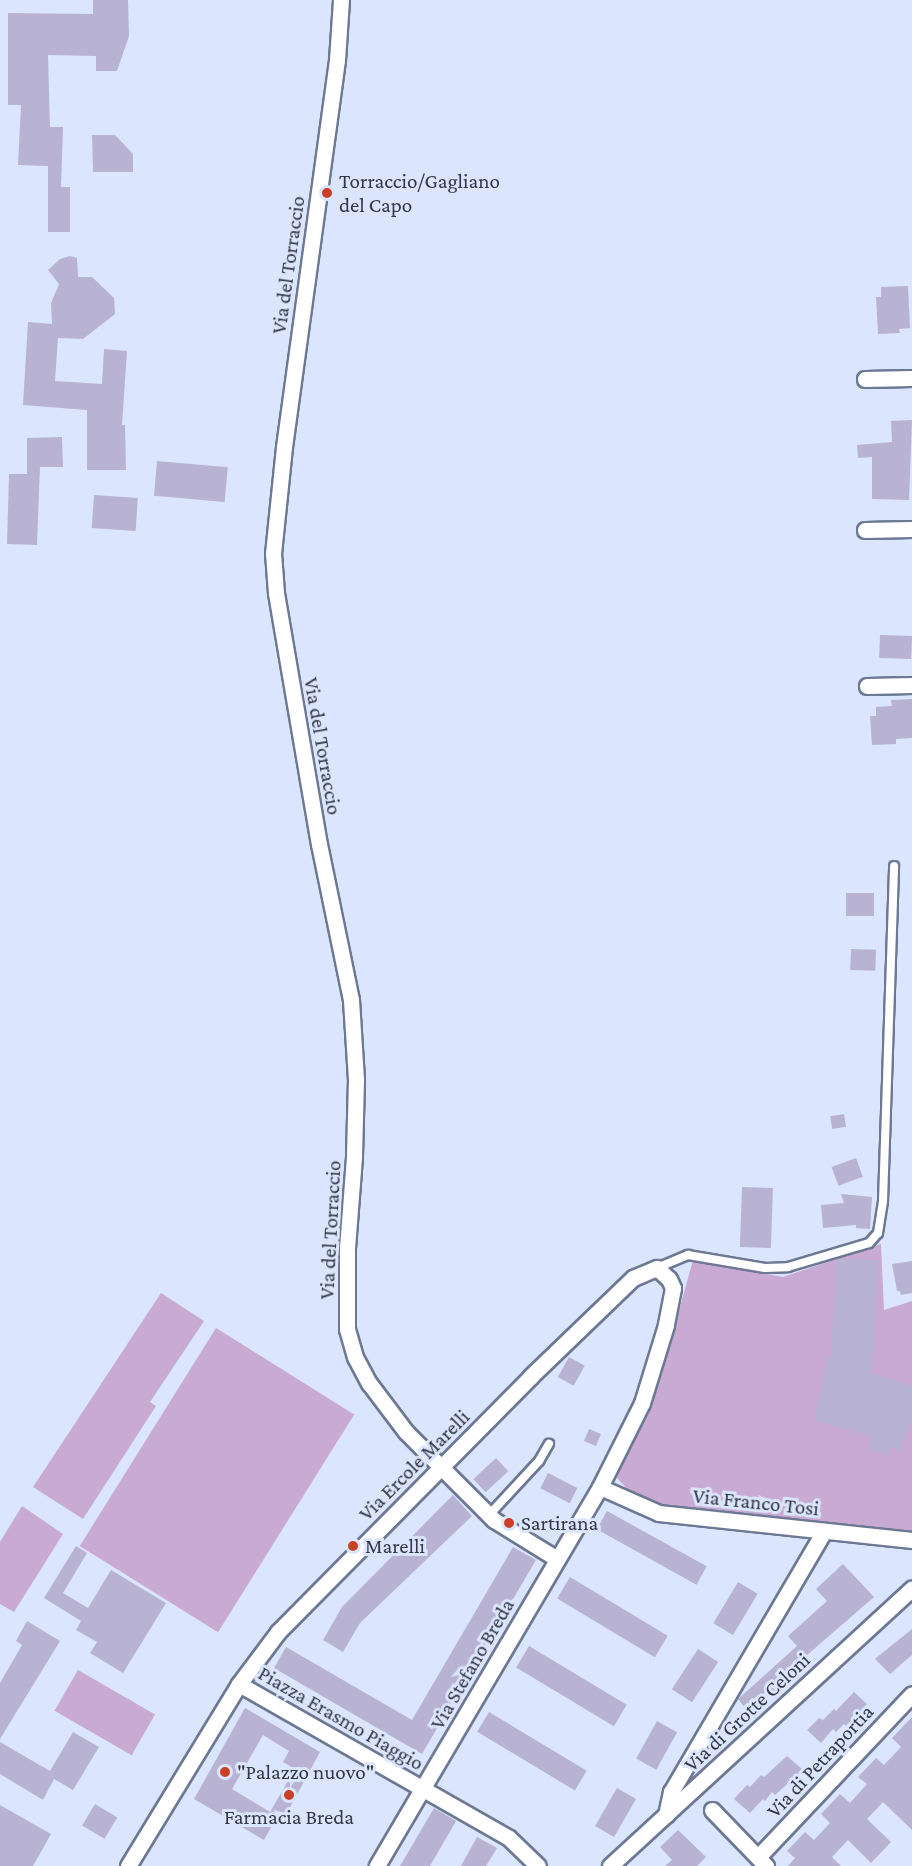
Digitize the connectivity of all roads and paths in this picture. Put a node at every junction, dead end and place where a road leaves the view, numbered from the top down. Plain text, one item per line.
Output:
1 (341, 0) edge
2 (912, 378) edge
3 (865, 379) dead end
4 (912, 529) edge
5 (865, 530) dead end
6 (912, 685) edge
7 (867, 686) dead end
8 (894, 866) dead end
9 (657, 1268) junction
10 (549, 1444) dead end
11 (442, 1469) junction
12 (600, 1487) junction
13 (489, 1515) junction
14 (824, 1531) junction
15 (912, 1540) edge
16 (557, 1559) junction
17 (912, 1588) edge
18 (239, 1684) junction
19 (912, 1694) edge
20 (423, 1789) junction
21 (712, 1810) dead end
22 (666, 1815) junction
23 (762, 1862) edge
24 (128, 1866) edge
25 (377, 1866) edge
26 (538, 1866) edge
27 (610, 1866) edge

1 - 11 street, Via del Torraccio
2 - 3 street
4 - 5 street
6 - 7 street
8 - 9 lane
9 - 11 street, Via Ercole Marelli
9 - 12 street, Via Stefano Breda
10 - 13 lane
11 - 13 street, Via del Torraccio
11 - 18 street, Via Ercole Marelli
12 - 14 street, Via Franco Tosi
12 - 16 street, Via Stefano Breda
13 - 16 street, Via del Torraccio
14 - 15 street, Via Franco Tosi
14 - 22 street
16 - 20 street, Via Stefano Breda
17 - 22 street, Via di Grotte Celoni
18 - 20 street, Piazza Erasmo Piaggio
18 - 24 street, Via Ercole Marelli
19 - 23 street, Via di Petraportia
20 - 25 street, Via Stefano Breda
20 - 26 street, Piazza Erasmo Piaggio
21 - 23 street
22 - 27 street, Via di Grotte Celoni

